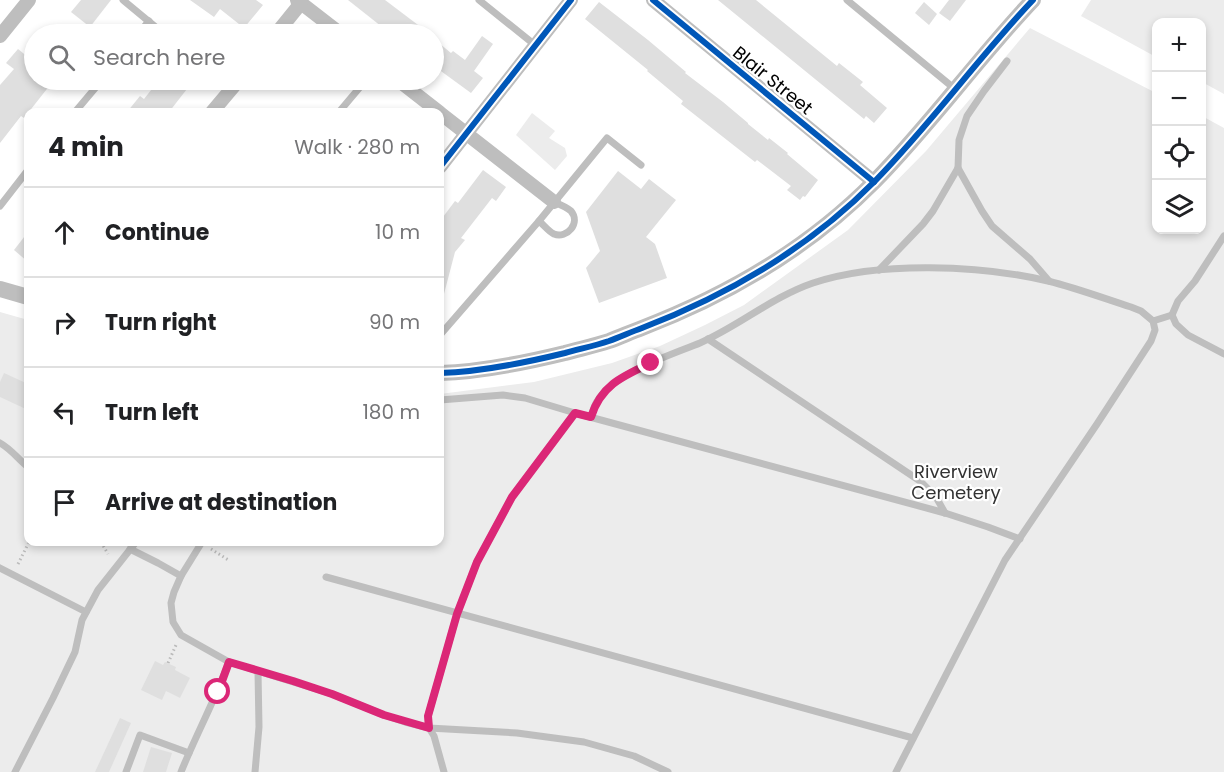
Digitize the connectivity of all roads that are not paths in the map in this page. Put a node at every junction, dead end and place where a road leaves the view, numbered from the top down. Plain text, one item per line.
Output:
1 (29, 0) edge
2 (123, 0) edge
3 (480, 0) edge
4 (571, 0) edge
5 (653, 0) edge
6 (847, 0) edge
7 (1032, 0) edge
8 (299, 2) edge
9 (148, 21) junction
10 (146, 24) edge
11 (152, 24) edge
12 (283, 24) edge
13 (328, 24) edge
14 (0, 36) edge
15 (535, 45) junction
16 (1007, 62) dead end
17 (955, 89) junction
18 (94, 90) edge
19 (231, 90) edge
20 (358, 90) edge
21 (410, 90) edge
22 (78, 108) edge
23 (215, 108) edge
24 (342, 108) edge
25 (433, 108) edge
26 (444, 117) edge
27 (466, 134) junction
28 (444, 162) edge
29 (641, 165) dead end
30 (958, 168) junction
31 (24, 175) edge
32 (874, 182) junction
33 (554, 202) junction
34 (0, 206) edge
35 (539, 220) junction
36 (1224, 236) edge
37 (879, 270) junction
38 (1049, 281) junction
39 (0, 289) edge
40 (24, 296) edge
41 (1172, 315) junction
42 (1153, 321) junction
43 (444, 330) edge
44 (708, 339) junction
45 (1224, 354) edge
46 (444, 373) edge
47 (444, 400) edge
48 (575, 413) junction
49 (591, 417) junction
50 (0, 443) edge
51 (24, 464) edge
52 (945, 513) junction
53 (1020, 539) junction
54 (133, 546) edge
55 (200, 546) edge
56 (130, 549) junction
57 (0, 568) edge
58 (181, 576) junction
59 (326, 577) dead end
60 (86, 612) junction
61 (457, 614) junction
62 (229, 662) junction
63 (258, 672) junction
64 (429, 728) junction
65 (913, 738) junction
66 (189, 753) junction
67 (15, 772) edge
68 (126, 772) edge
69 (181, 772) edge
70 (255, 772) edge
71 (444, 772) edge
72 (668, 772) edge
73 (896, 772) edge

1 - 14 street
2 - 9 lane
3 - 15 lane
4 - 15 street
5 - 32 street, Blair Street
6 - 17 lane
7 - 17 street
8 - 12 street
8 - 13 street
9 - 10 lane
9 - 11 lane
15 - 27 street
16 - 30 lane
17 - 32 street
18 - 22 lane
19 - 23 street
20 - 24 lane
21 - 25 street
26 - 27 street
27 - 28 street
27 - 33 street
29 - 33 lane
30 - 37 lane
30 - 38 lane
31 - 34 lane
32 - 46 street
33 - 35 lane
33 - 35 lane
35 - 43 lane
36 - 41 lane
37 - 38 lane
37 - 44 lane
38 - 42 lane
39 - 40 street
41 - 42 lane
41 - 45 lane
42 - 53 lane
44 - 49 lane
44 - 52 lane
47 - 48 lane
48 - 49 lane
48 - 61 lane
49 - 52 lane
50 - 51 lane
52 - 53 lane
53 - 65 lane
54 - 56 lane
55 - 58 lane
56 - 58 lane
56 - 60 lane
57 - 60 lane
58 - 62 lane
59 - 61 lane
60 - 67 lane
61 - 64 lane
61 - 65 lane
62 - 63 lane
62 - 66 lane
63 - 64 lane
63 - 70 lane
64 - 71 lane
64 - 72 lane
65 - 73 lane
66 - 68 lane
66 - 69 lane

